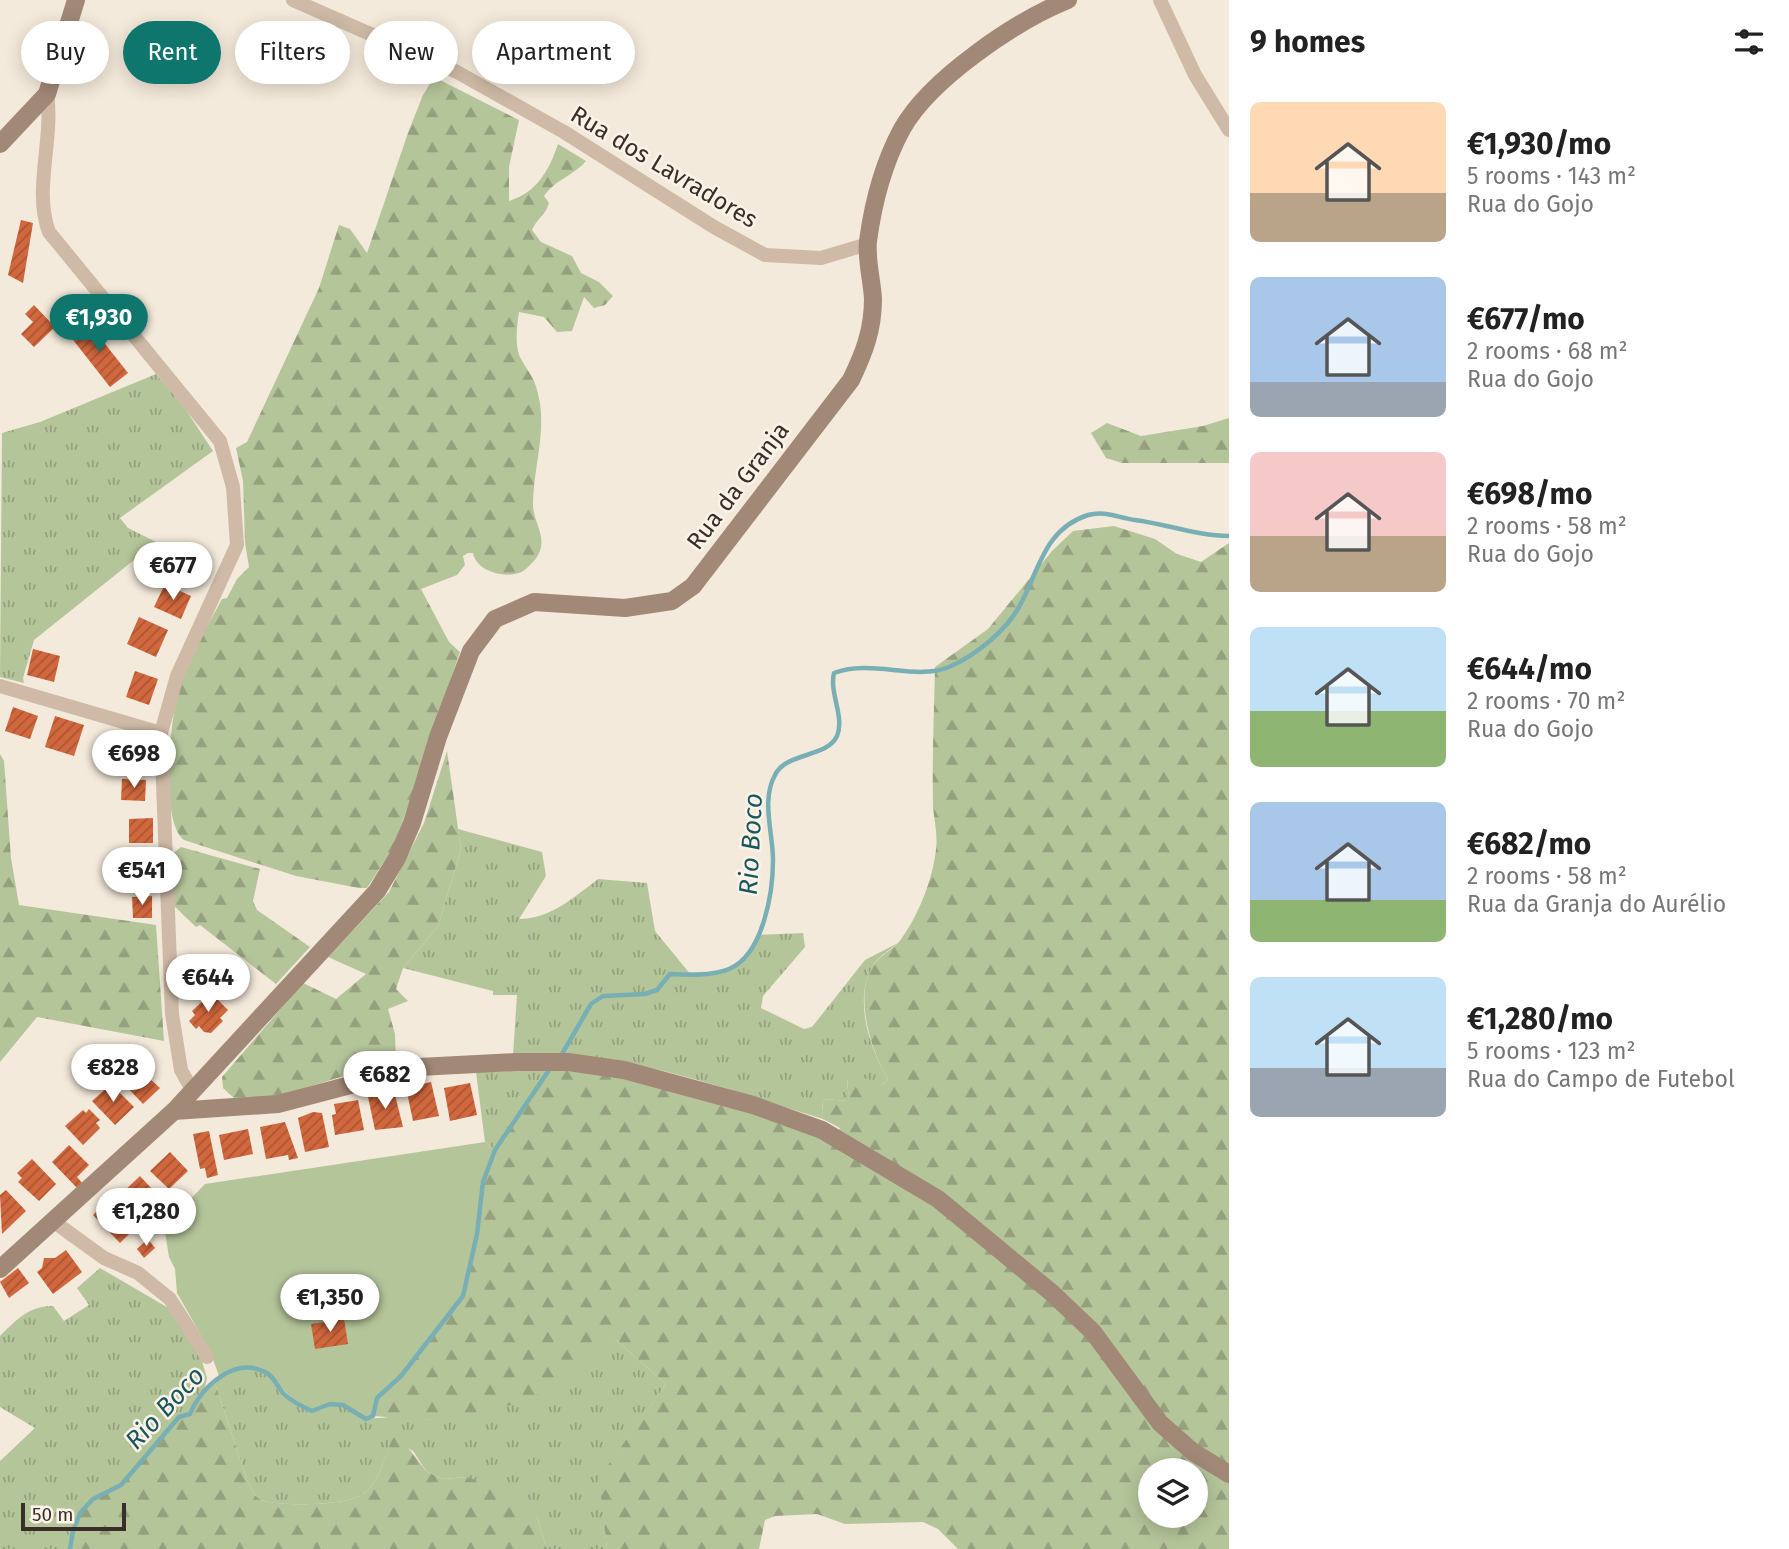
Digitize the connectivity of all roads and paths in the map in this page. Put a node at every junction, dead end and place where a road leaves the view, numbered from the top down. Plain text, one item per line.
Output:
1 (76, 0) edge
2 (293, 0) edge
3 (1068, 0) edge
4 (1160, 0) edge
5 (47, 94) junction
6 (1229, 130) edge
7 (1, 142) edge
8 (868, 244) junction
9 (0, 686) edge
10 (161, 733) junction
11 (192, 1090) junction
12 (231, 1108) junction
13 (174, 1111) junction
14 (53, 1221) junction
15 (0, 1269) edge
16 (207, 1356) dead end
17 (1229, 1474) edge

1 - 5 street
2 - 8 street, Rua dos Lavradores
3 - 8 street, Rua da Granja
4 - 6 street
5 - 7 street
5 - 10 street
8 - 11 street, Rua da Granja
9 - 10 street
10 - 11 street
11 - 12 street
11 - 13 street, Rua da Granja
12 - 13 street
12 - 17 street
13 - 14 street, Rua da Granja
14 - 15 street, Rua da Granja
14 - 16 street

